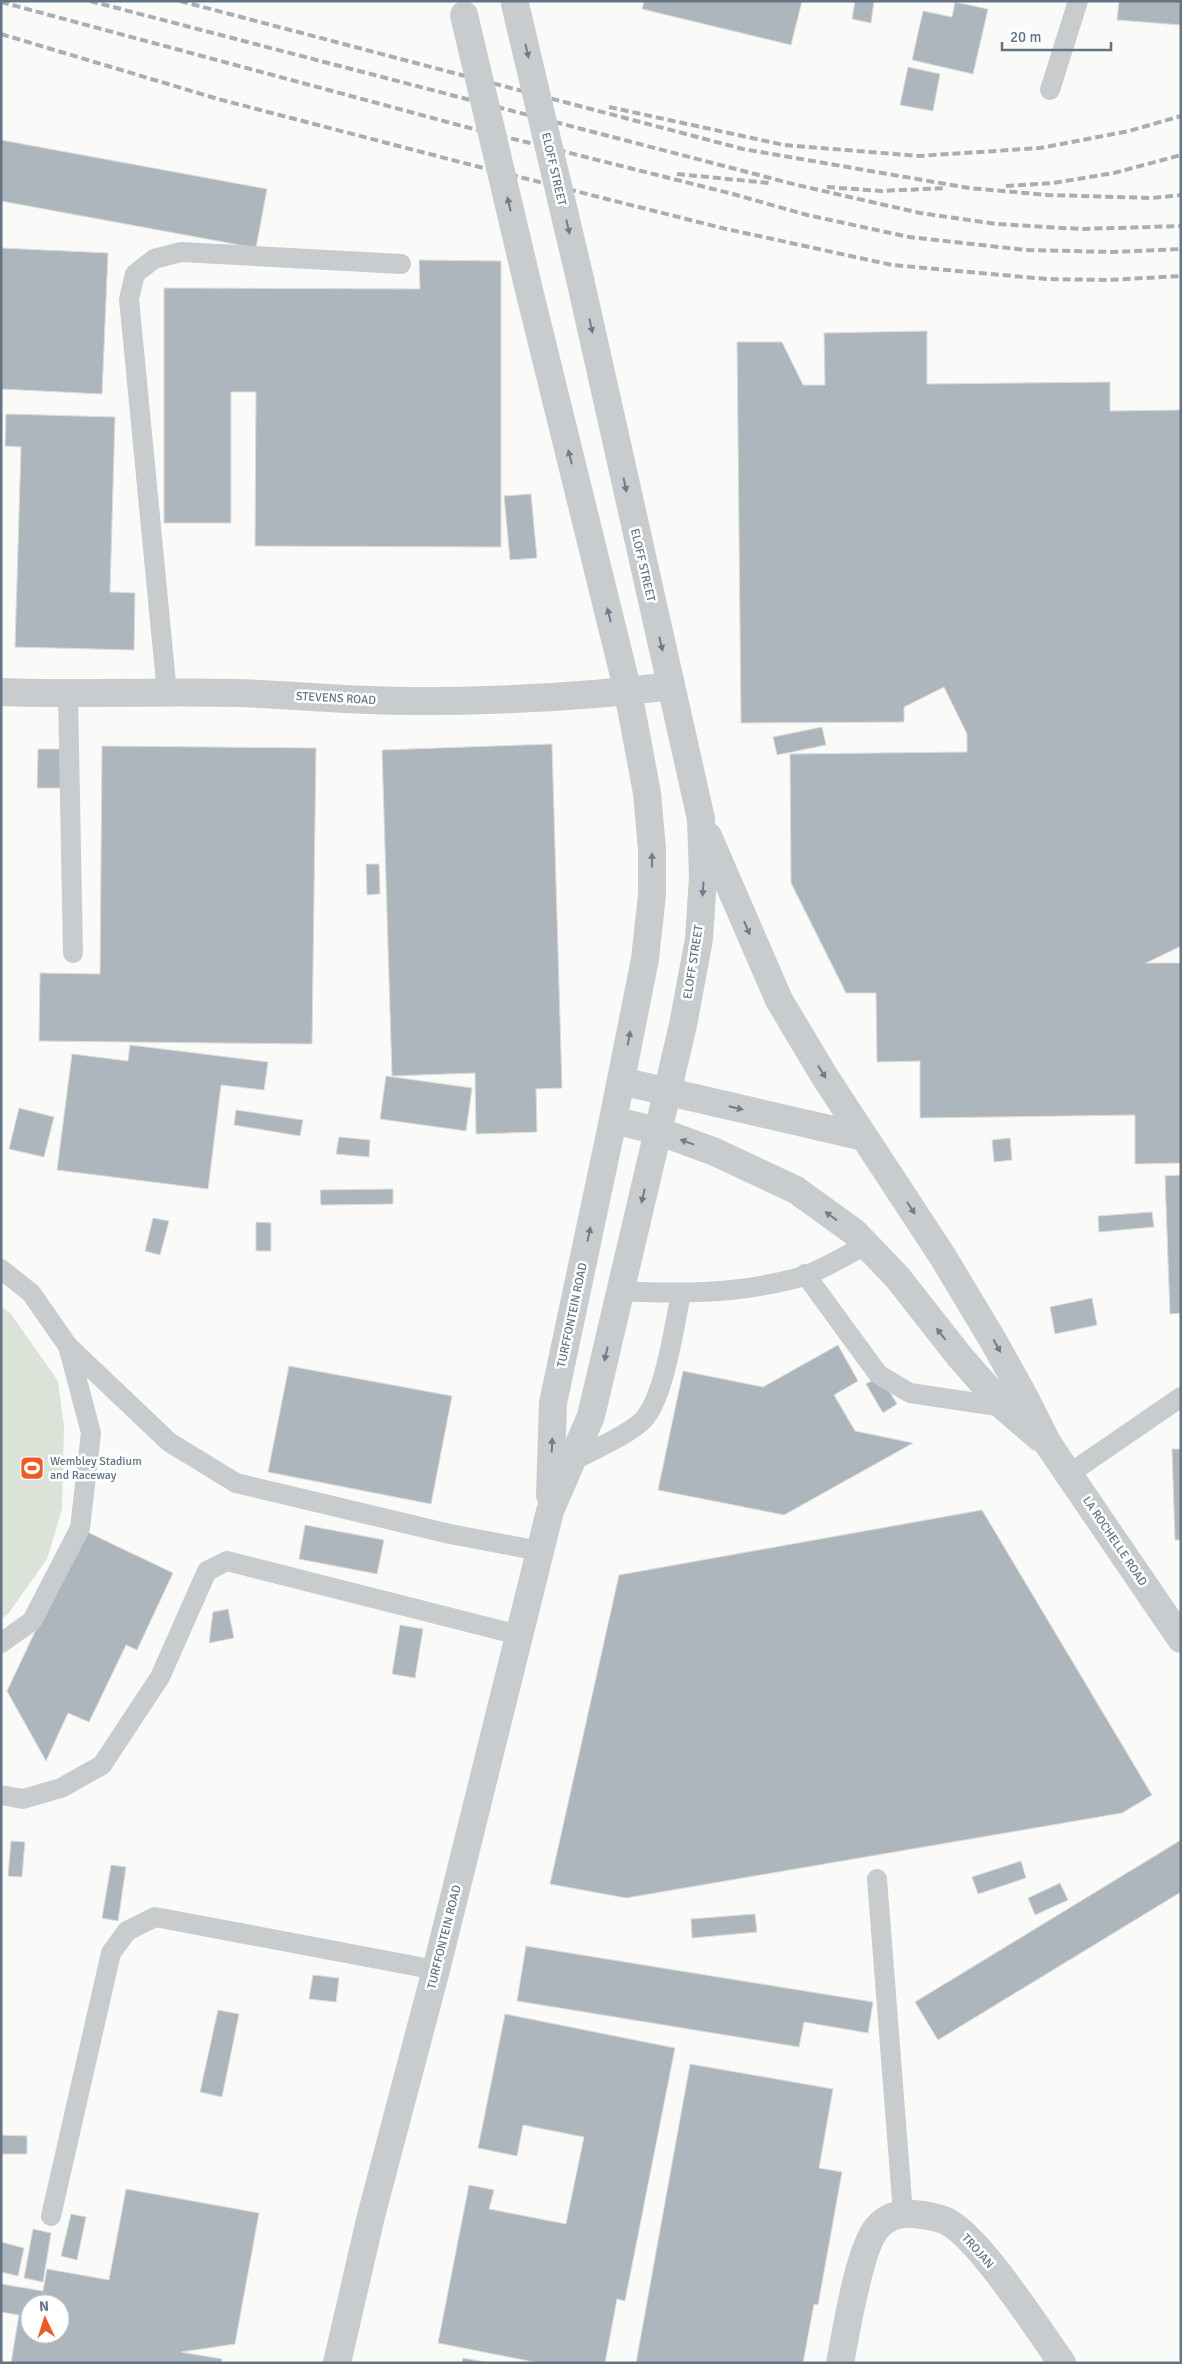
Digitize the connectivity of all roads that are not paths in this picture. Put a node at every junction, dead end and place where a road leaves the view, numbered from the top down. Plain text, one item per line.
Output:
1 (1078, 1) edge
2 (515, 3) edge
3 (463, 8) edge
4 (1050, 90) dead end
5 (401, 264) dead end
6 (671, 686) junction
7 (1, 692) edge
8 (628, 692) junction
9 (167, 693) junction
10 (68, 695) junction
11 (701, 819) junction
12 (73, 953) dead end
13 (621, 1081) junction
14 (667, 1092) junction
15 (613, 1120) junction
16 (658, 1131) junction
17 (864, 1137) junction
18 (866, 1245) junction
19 (1, 1269) edge
20 (805, 1274) junction
21 (620, 1292) junction
22 (680, 1294) junction
23 (68, 1346) junction
24 (1181, 1397) edge
25 (1004, 1407) junction
26 (1048, 1444) junction
27 (571, 1462) junction
28 (1069, 1474) junction
29 (550, 1511) junction
30 (540, 1551) junction
31 (519, 1635) junction
32 (1181, 1639) edge
33 (1, 1643) edge
34 (1, 1795) edge
35 (877, 1879) dead end
36 (436, 1970) junction
37 (903, 2213) junction
38 (51, 2216) dead end
39 (337, 2363) edge
40 (840, 2363) edge
41 (1062, 2363) edge

1 - 4 lane
2 -> 6 street, ELOFF STREET, bridge
8 -> 3 street, bridge
5 - 9 lane
6 - 8 street, STEVENS ROAD
6 - 11 street, ELOFF STREET
7 - 10 street, STEVENS ROAD
8 - 9 street, STEVENS ROAD
13 -> 8 street
9 - 10 street, STEVENS ROAD
10 - 12 lane
11 -> 14 street, ELOFF STREET
11 -> 17 street
13 - 14 street
13 - 15 street
14 - 16 street, ELOFF STREET
14 -> 17 street
15 - 16 street
29 -> 15 street, TURFFONTEIN ROAD
18 -> 16 street
16 -> 21 street, TURFFONTEIN ROAD
17 -> 26 street
18 - 20 lane
25 -> 18 street
19 - 23 lane
20 - 22 lane
20 - 25 lane
21 - 22 lane
21 -> 27 street, TURFFONTEIN ROAD
22 - 27 lane
23 - 30 lane
23 - 33 lane
24 - 28 lane
25 - 26 street
26 - 28 street, LA ROCHELLE ROAD
27 - 29 street, TURFFONTEIN ROAD
28 - 32 street, LA ROCHELLE ROAD
29 - 30 street, TURFFONTEIN ROAD
30 - 31 street, TURFFONTEIN ROAD
31 - 34 lane
31 - 36 street, TURFFONTEIN ROAD
35 - 37 lane
36 - 38 lane
36 - 39 street, TURFFONTEIN ROAD
37 - 40 street
37 - 41 street, TROJAN

